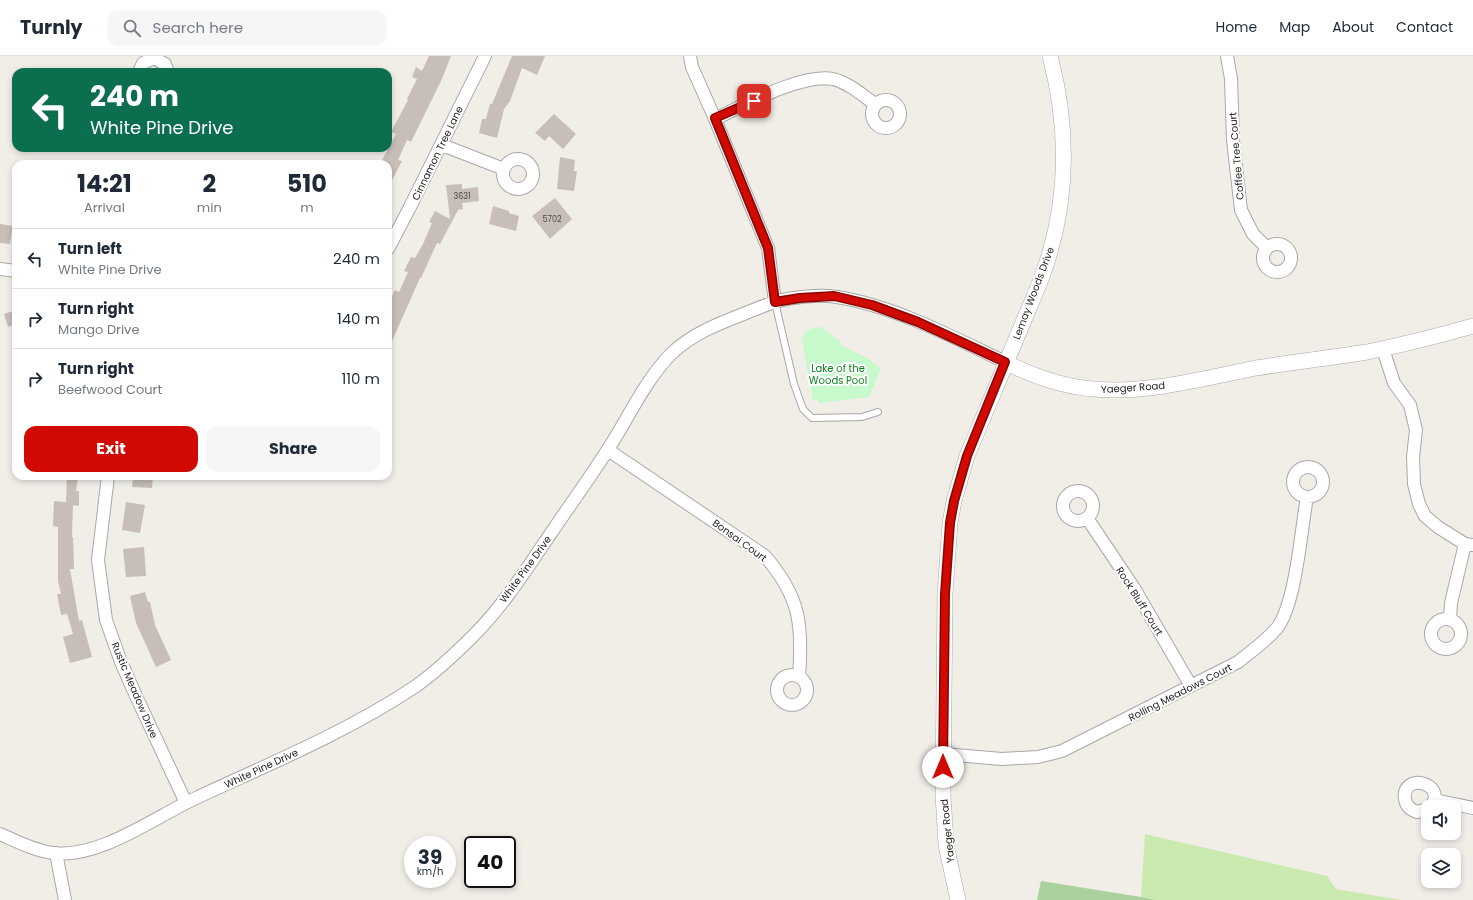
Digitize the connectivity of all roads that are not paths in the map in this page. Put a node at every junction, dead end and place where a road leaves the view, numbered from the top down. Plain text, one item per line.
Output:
1 (485, 56) edge
2 (690, 56) edge
3 (1050, 56) edge
4 (1227, 56) edge
5 (154, 57) edge
6 (141, 68) edge
7 (166, 68) edge
8 (876, 104) dead end
9 (715, 118) junction
10 (442, 145) junction
11 (504, 169) dead end
12 (392, 241) edge
13 (1267, 248) dead end
14 (0, 269) edge
15 (12, 270) edge
16 (775, 302) junction
17 (1473, 326) edge
18 (1383, 348) junction
19 (1005, 362) junction
20 (878, 412) dead end
21 (608, 450) junction
22 (108, 480) edge
23 (1307, 497) dead end
24 (1087, 518) dead end
25 (1469, 545) edge
26 (1450, 619) dead end
27 (799, 677) dead end
28 (1191, 686) junction
29 (943, 754) junction
30 (186, 803) junction
31 (1461, 807) edge
32 (1473, 808) edge
33 (0, 834) edge
34 (56, 854) junction
35 (65, 900) edge
36 (958, 900) edge

1 - 10 street, Cinnamon Tree Lane
2 - 9 street
3 - 19 street, Lemay Woods Drive
4 - 13 street, Coffee Tree Court
5 - 6 street
5 - 7 street
8 - 9 street
9 - 16 street
10 - 11 street
10 - 12 street, Cinnamon Tree Lane
14 - 15 street
16 - 19 street, White Pine Drive
16 - 20 lane
16 - 21 street, White Pine Drive
17 - 18 street, Yaeger Road
18 - 19 street, Yaeger Road
18 - 25 street
19 - 29 street, Yaeger Road
21 - 27 street, Bonsai Court
21 - 30 street, White Pine Drive
22 - 30 street, Rustic Meadow Drive
23 - 28 street, Rolling Meadows Court
24 - 28 street, Rock Bluff Court
25 - 26 street
28 - 29 street, Rolling Meadows Court
29 - 36 street, Yaeger Road
30 - 34 street, White Pine Drive
31 - 32 street
33 - 34 street, White Pine Drive
34 - 35 street

